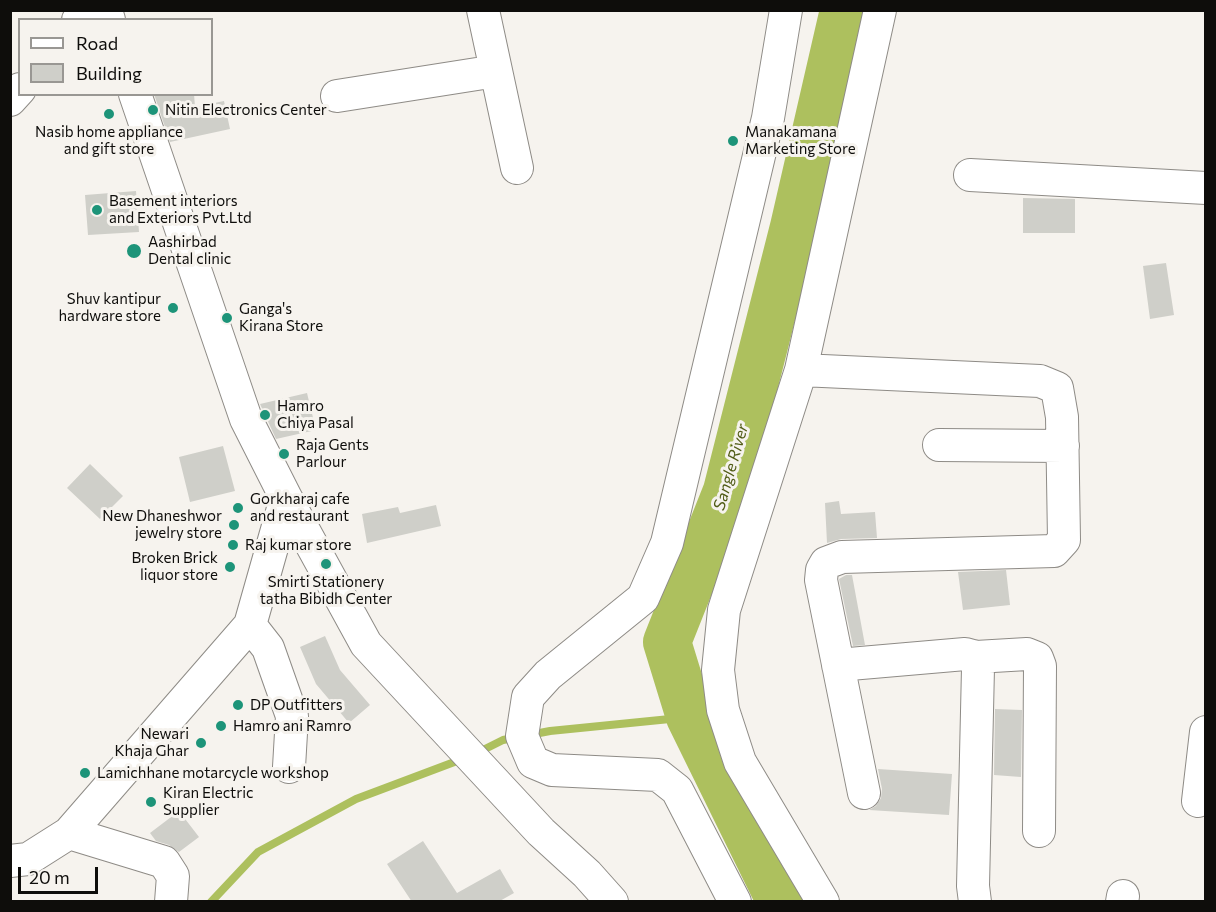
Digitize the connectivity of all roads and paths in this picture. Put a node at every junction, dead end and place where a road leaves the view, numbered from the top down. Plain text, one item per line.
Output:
1 (483, 10) edge
2 (786, 10) edge
3 (880, 10) edge
4 (495, 71) junction
5 (136, 96) edge
6 (337, 96) dead end
7 (517, 168) dead end
8 (970, 175) dead end
9 (1206, 188) edge
10 (801, 370) junction
11 (939, 445) dead end
12 (1063, 446) junction
13 (286, 498) junction
14 (250, 625) junction
15 (976, 657) junction
16 (838, 665) junction
17 (1206, 732) edge
18 (289, 767) dead end
19 (864, 793) dead end
20 (1198, 801) dead end
21 (1039, 831) dead end
22 (69, 833) junction
23 (10, 861) edge
24 (171, 902) edge
25 (612, 902) edge
26 (735, 902) edge
27 (824, 902) edge
28 (975, 902) edge

1 - 4 street
2 - 26 street
3 - 10 street
4 - 6 street
4 - 7 street
5 - 13 street
8 - 9 street
10 - 12 street
10 - 27 street
11 - 12 street
12 - 16 street
13 - 14 street
13 - 25 street
14 - 18 street
14 - 22 street
15 - 16 street
15 - 21 street
15 - 28 street
16 - 19 street
17 - 20 street
22 - 23 street
22 - 24 street

